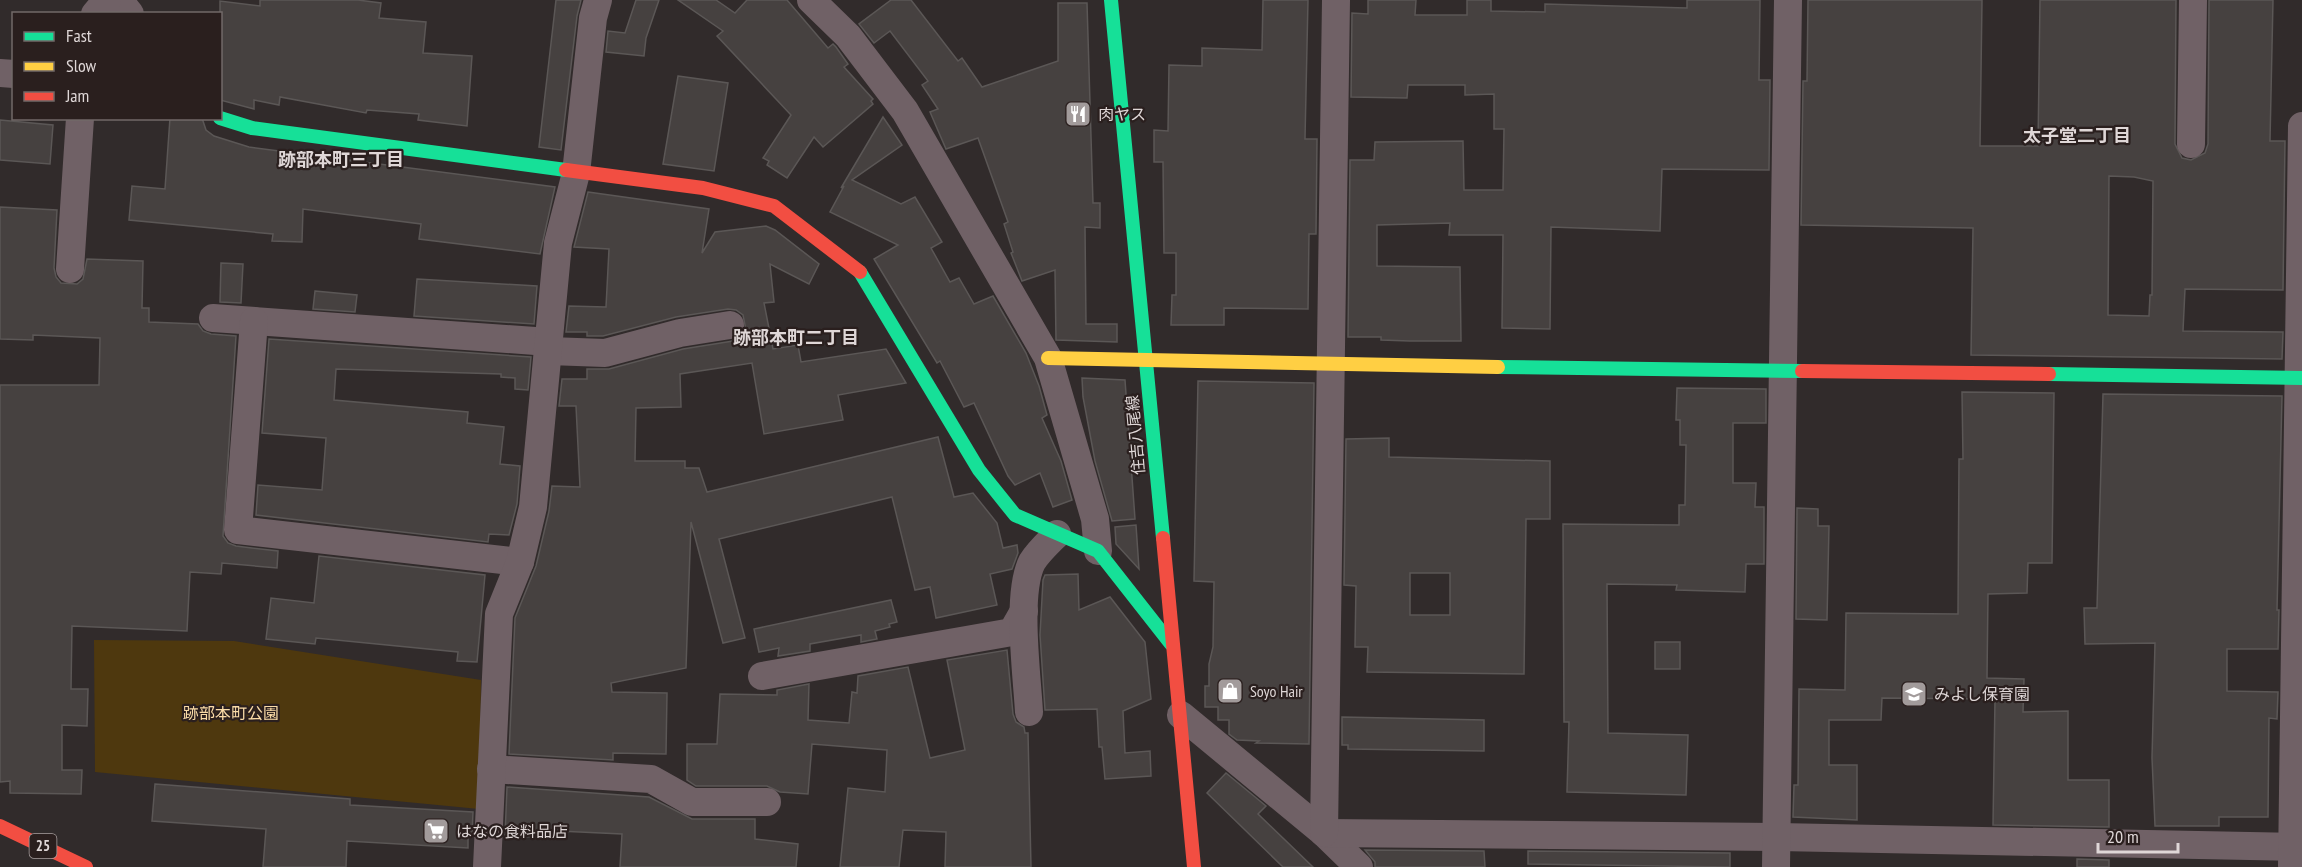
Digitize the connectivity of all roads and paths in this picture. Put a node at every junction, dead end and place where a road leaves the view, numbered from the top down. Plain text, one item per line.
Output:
1 (107, 0) edge
2 (119, 0) edge
3 (598, 0) edge
4 (811, 0) edge
5 (1111, 0) edge
6 (1336, 0) edge
7 (1788, 0) edge
8 (2193, 0) edge
9 (97, 12) edge
10 (128, 12) edge
11 (222, 119) edge
12 (80, 120) edge
13 (2302, 126) edge
14 (2191, 144) dead end
15 (2302, 148) edge
16 (576, 173) junction
17 (70, 268) dead end
18 (213, 318) dead end
19 (254, 321) junction
20 (730, 325) dead end
21 (549, 346) junction
22 (1048, 358) junction
23 (1145, 362) junction
24 (1331, 365) junction
25 (1783, 369) junction
26 (2300, 378) edge
27 (1057, 534) junction
28 (1098, 551) junction
29 (520, 562) junction
30 (1024, 611) junction
31 (1171, 644) junction
32 (2298, 656) edge
33 (762, 676) dead end
34 (1029, 712) dead end
35 (1181, 715) junction
36 (491, 770) junction
37 (767, 802) dead end
38 (0, 826) edge
39 (1324, 833) junction
40 (1777, 837) junction
41 (2295, 854) edge
42 (85, 867) edge
43 (487, 867) edge
44 (1194, 867) edge
45 (1359, 867) edge
46 (1776, 867) edge

1 - 9 street
2 - 10 street
3 - 16 street
4 - 22 street
5 - 23 main road, 住吉八尾線
6 - 24 street
7 - 25 street
8 - 14 street
11 - 16 main road
12 - 17 street
13 - 15 street
15 - 26 street
16 - 21 street
16 - 27 main road
18 - 19 street
19 - 21 street
19 - 29 street
20 - 21 street
21 - 29 street
22 - 23 main road
22 - 28 street
23 - 24 main road
23 - 31 main road, 住吉八尾線
24 - 25 main road
24 - 39 street
25 - 26 main road
25 - 40 street
26 - 32 street
27 - 28 main road
27 - 30 street
28 - 31 main road
29 - 36 street
30 - 33 street
30 - 34 street
31 - 35 main road, 住吉八尾線
32 - 41 street
35 - 39 street
35 - 44 main road, 住吉八尾線
36 - 37 street
36 - 43 street
38 - 42 main road, 25
39 - 40 street
39 - 45 street
40 - 41 street
40 - 46 street

